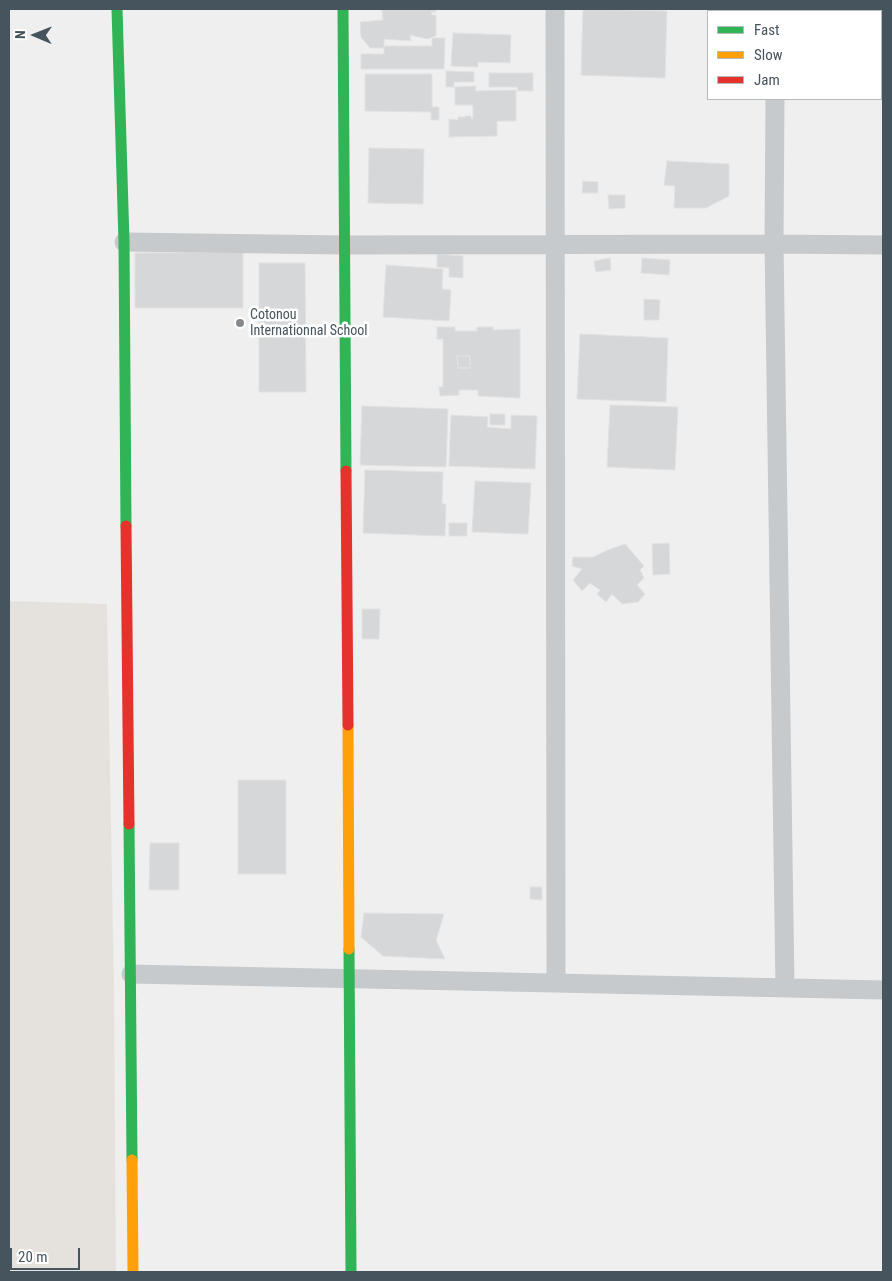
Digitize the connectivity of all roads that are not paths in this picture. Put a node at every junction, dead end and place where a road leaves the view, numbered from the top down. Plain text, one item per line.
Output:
1 (117, 9) edge
2 (343, 9) edge
3 (556, 9) edge
4 (775, 100) edge
5 (124, 242) junction
6 (774, 244) junction
7 (344, 245) junction
8 (556, 245) junction
9 (883, 245) edge
10 (131, 974) junction
11 (349, 978) junction
12 (556, 983) junction
13 (785, 988) junction
14 (883, 990) edge
15 (133, 1272) edge
16 (350, 1272) edge

1 - 5 street
2 - 7 street
3 - 8 street
4 - 6 street
5 - 7 street
5 - 10 street
6 - 8 street
6 - 9 street
6 - 13 street
7 - 8 street
7 - 11 street
8 - 12 street
10 - 11 street
10 - 15 street
11 - 12 street
11 - 16 street
12 - 13 street
13 - 14 street

